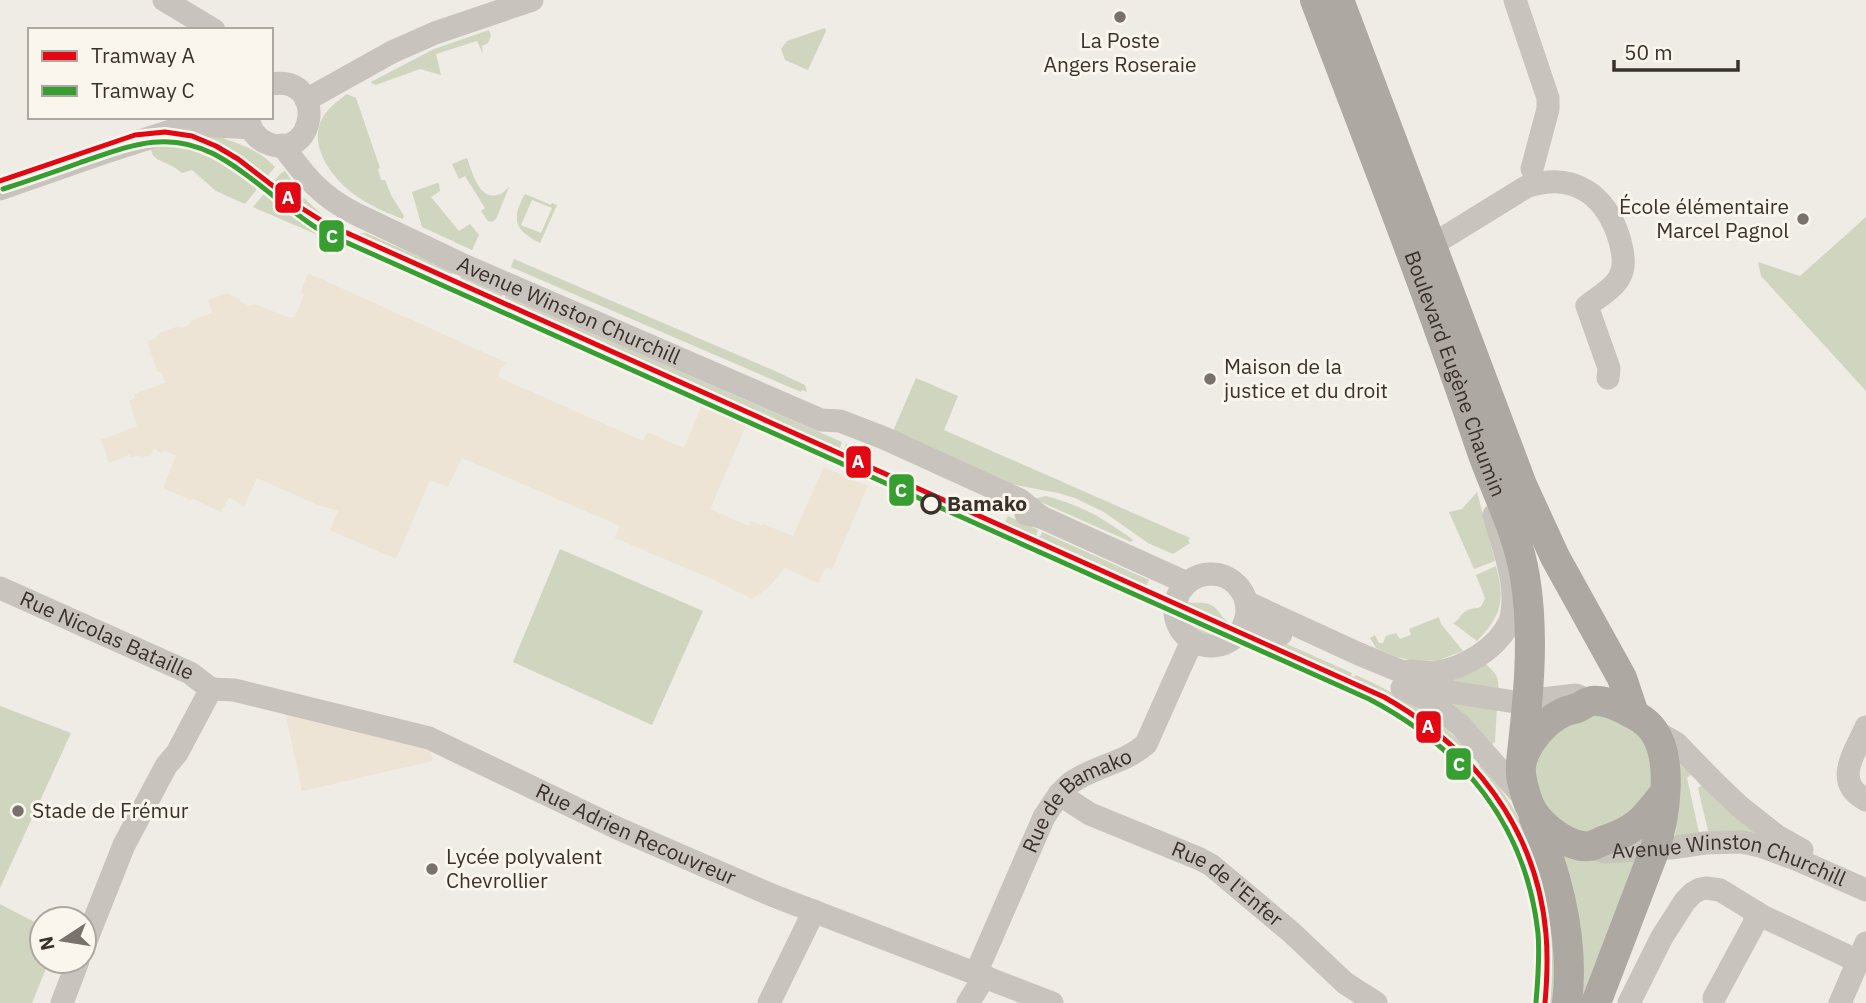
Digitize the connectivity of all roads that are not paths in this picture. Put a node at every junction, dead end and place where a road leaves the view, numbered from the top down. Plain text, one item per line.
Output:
1 (164, 0) edge
2 (532, 0) edge
3 (1315, 0) edge
4 (1339, 0) edge
5 (1515, 0) edge
6 (211, 28) edge
7 (273, 81) edge
8 (306, 100) junction
9 (180, 119) edge
10 (249, 123) edge
11 (304, 133) junction
12 (123, 143) junction
13 (282, 145) junction
14 (1532, 169) dead end
15 (0, 189) edge
16 (320, 191) junction
17 (1432, 245) junction
18 (1608, 379) dead end
19 (1483, 454) junction
20 (1187, 583) junction
21 (0, 588) edge
22 (1245, 611) junction
23 (1192, 641) junction
24 (1397, 671) junction
25 (211, 689) junction
26 (1528, 701) junction
27 (1589, 701) junction
28 (1644, 722) junction
29 (1866, 727) edge
30 (1521, 762) junction
31 (1665, 792) junction
32 (1059, 794) junction
33 (1866, 800) edge
34 (1529, 806) junction
35 (1589, 846) junction
36 (1655, 849) junction
37 (1866, 877) edge
38 (1866, 890) edge
39 (98, 911) edge
40 (814, 911) junction
41 (1756, 912) junction
42 (1862, 953) edge
43 (980, 974) junction
44 (73, 975) edge
45 (1714, 998) dead end
46 (62, 1003) edge
47 (769, 1003) edge
48 (968, 1003) edge
49 (1052, 1003) edge
50 (1376, 1003) edge
51 (1567, 1003) edge
52 (1596, 1003) edge
53 (1629, 1003) edge
54 (1840, 1003) edge

1 - 6 street
2 - 8 street
3 - 19 main road, Boulevard Eugène Chaumin
4 - 17 main road, Boulevard Eugène Chaumin
5 - 14 street
7 - 8 street
8 - 11 street
9 - 12 street
10 - 12 street
10 - 13 street
11 - 13 street
11 - 16 street
12 - 15 street
13 - 16 street, Avenue Winston Churchill
16 - 20 street, Avenue Winston Churchill
17 - 18 street
17 - 28 main road, Boulevard Eugène Chaumin
19 - 24 street, Avenue Winston Churchill
19 - 26 main road, Boulevard Eugène Chaumin
20 - 22 street, Avenue Winston Churchill
20 - 23 street
21 - 25 street, Rue Nicolas Bataille
22 - 23 street
22 - 24 street, Avenue Winston Churchill
22 - 34 street, Avenue Winston Churchill
23 - 32 street, Rue de Bamako
24 - 26 street, Avenue Winston Churchill
25 - 39 street
25 - 40 street, Rue Adrien Recouvreur
26 - 27 street, Avenue Winston Churchill
26 - 30 main road, Boulevard Eugène Chaumin
27 - 28 main road, Avenue Winston Churchill
27 - 30 main road
28 - 31 main road
28 - 37 street, Avenue Winston Churchill
29 - 33 street
30 - 34 main road
31 - 35 main road, Avenue Winston Churchill
31 - 36 main road
32 - 43 street, Rue de Bamako
32 - 50 street, Rue de l'Enfer
34 - 35 main road, Avenue Winston Churchill
34 - 51 main road
35 - 36 street, Avenue Winston Churchill
36 - 38 street, Avenue Winston Churchill
36 - 52 main road
40 - 43 street, Rue Adrien Recouvreur
40 - 47 street
41 - 42 street
41 - 45 street
41 - 53 street
42 - 54 street
43 - 48 street, Rue de Bamako
43 - 49 street, Rue Adrien Recouvreur
44 - 46 street

